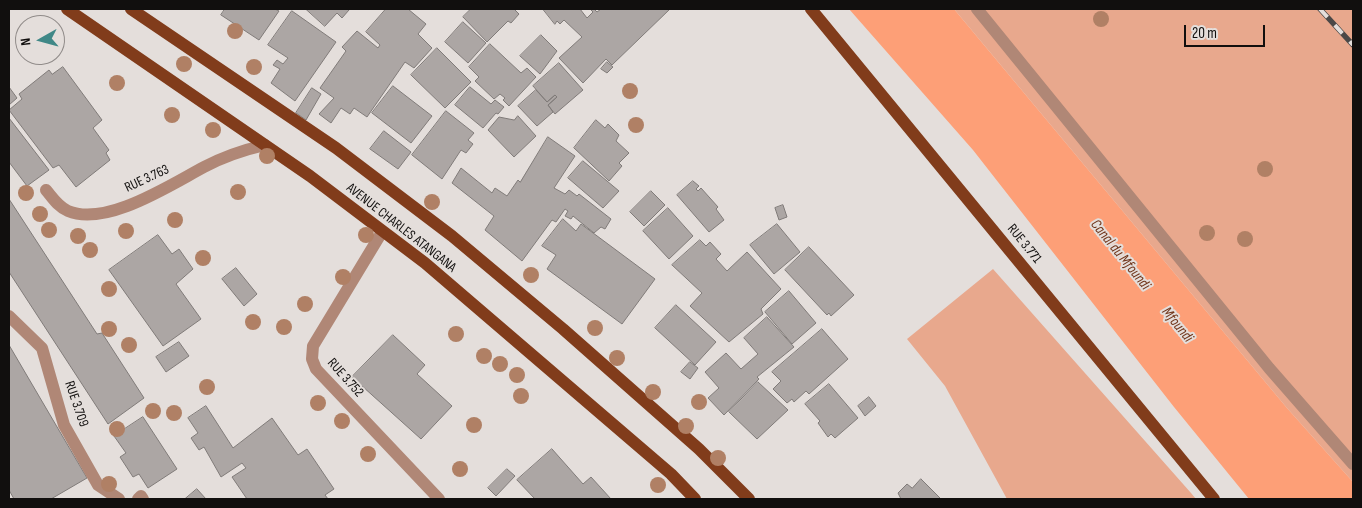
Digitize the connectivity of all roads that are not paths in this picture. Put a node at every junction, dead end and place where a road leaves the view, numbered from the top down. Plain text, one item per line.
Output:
1 (67, 9) edge
2 (131, 9) edge
3 (811, 9) edge
4 (976, 9) edge
5 (265, 145) junction
6 (46, 190) dead end
7 (382, 232) junction
8 (9, 316) edge
9 (1353, 464) edge
10 (119, 499) edge
11 (138, 499) edge
12 (143, 499) edge
13 (439, 499) edge
14 (696, 499) edge
15 (749, 499) edge
16 (1214, 499) edge

1 - 5 main road, AVENUE CHARLES ATANGANA
2 - 15 main road, AVENUE CHARLES ATANGANA
3 - 16 main road, RUE 3.771
4 - 9 street
5 - 6 street, RUE 3.763
5 - 7 main road, AVENUE CHARLES ATANGANA
7 - 13 street, RUE 3.752
7 - 14 main road, AVENUE CHARLES ATANGANA
8 - 10 street, RUE 3.709
11 - 12 street

